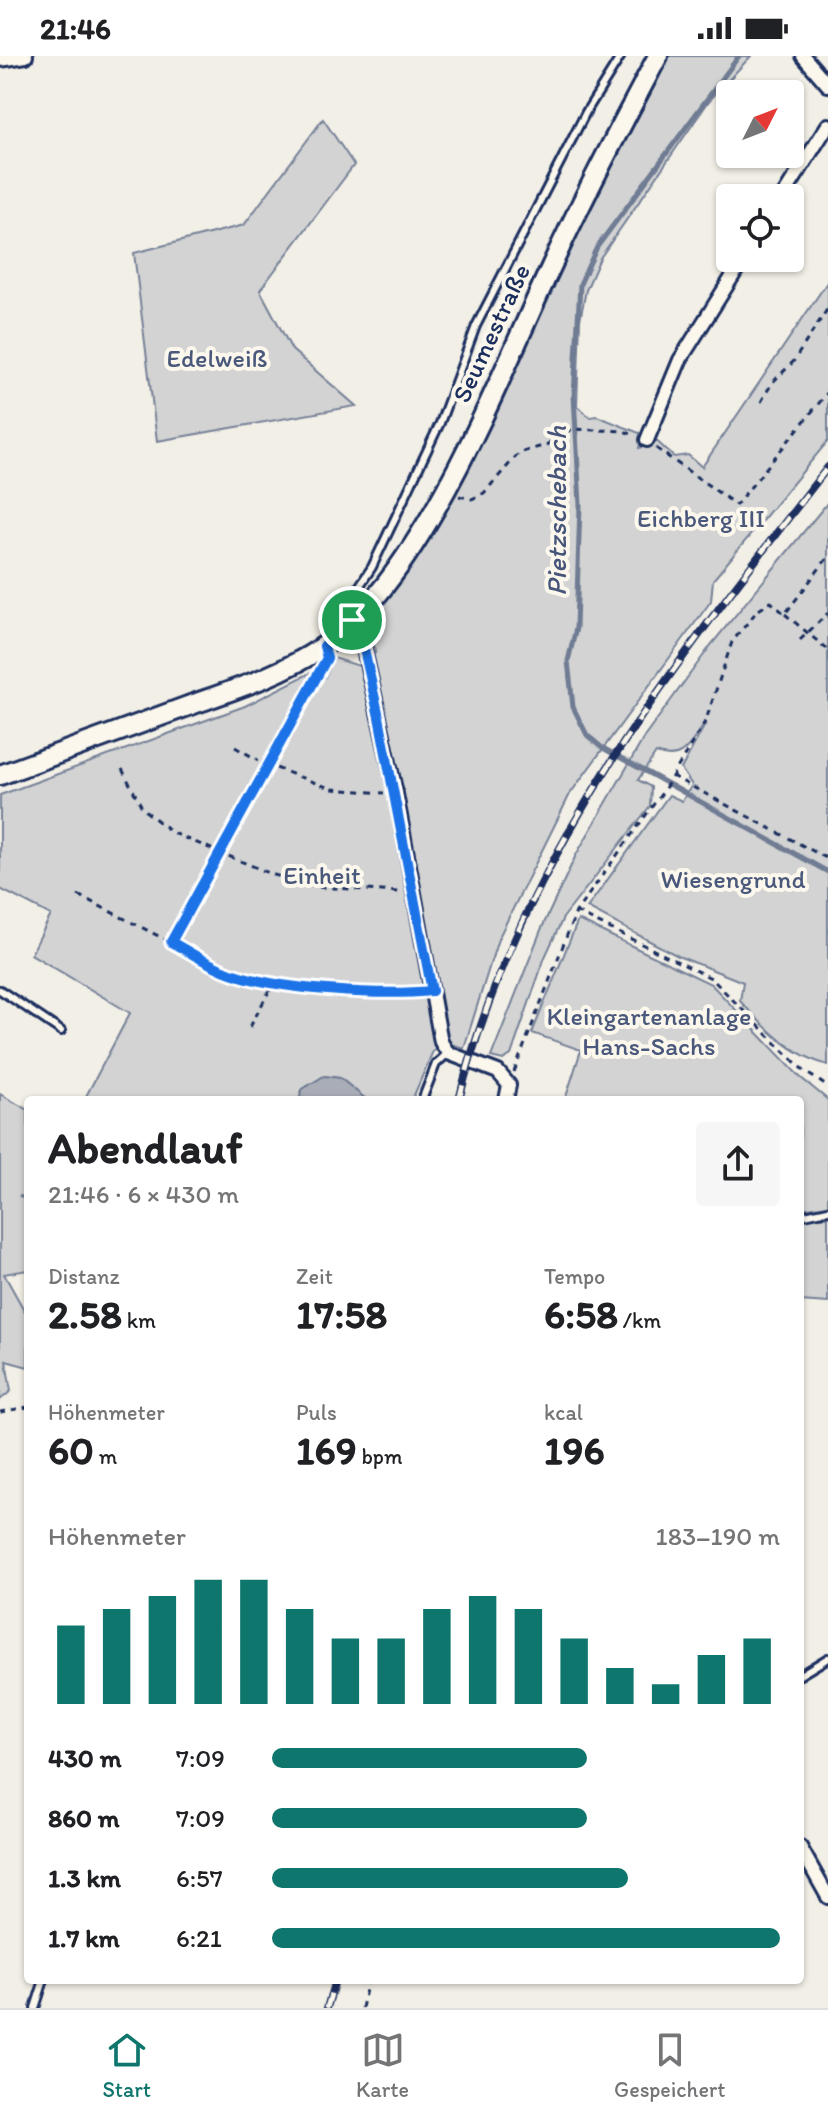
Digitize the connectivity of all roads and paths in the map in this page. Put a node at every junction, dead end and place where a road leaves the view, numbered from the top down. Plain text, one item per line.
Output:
1 (26, 56) edge
2 (621, 56) edge
3 (658, 56) edge
4 (803, 56) edge
5 (0, 60) edge
6 (828, 85) edge
7 (828, 125) edge
8 (791, 184) edge
9 (735, 272) edge
10 (828, 308) edge
11 (828, 392) edge
12 (761, 402) dead end
13 (647, 440) junction
14 (447, 486) junction
15 (828, 557) edge
16 (828, 613) edge
17 (785, 614) junction
18 (352, 620) junction
19 (807, 633) junction
20 (800, 640) dead end
21 (324, 646) junction
22 (828, 650) edge
23 (235, 747) dead end
24 (267, 765) junction
25 (122, 769) dead end
26 (0, 775) edge
27 (672, 776) junction
28 (396, 794) junction
29 (219, 853) junction
30 (828, 859) edge
31 (414, 893) junction
32 (78, 895) dead end
33 (576, 912) junction
34 (171, 942) junction
35 (274, 982) junction
36 (0, 990) edge
37 (432, 991) junction
38 (250, 1027) dead end
39 (61, 1031) dead end
40 (448, 1053) junction
41 (509, 1085) junction
42 (828, 1087) edge
43 (424, 1096) edge
44 (507, 1096) edge
45 (828, 1210) edge
46 (804, 1215) edge
47 (24, 1408) edge
48 (0, 1412) edge
49 (828, 1658) edge
50 (804, 1673) edge
51 (804, 1854) edge
52 (828, 1897) edge
53 (43, 1984) edge
54 (367, 1984) edge
55 (35, 2008) edge
56 (362, 2008) edge

1 - 5 street
2 - 18 lane, Seumestraße
3 - 14 street, Seumestraße
4 - 6 street
7 - 8 street
9 - 13 street
10 - 12 path
11 - 13 path
13 - 14 path
14 - 18 street, Seumestraße
15 - 17 path
16 - 19 path
17 - 19 path
17 - 27 path
18 - 21 street, Seumestraße
18 - 28 street
19 - 20 path
19 - 22 path
21 - 24 lane
21 - 26 street, Seumestraße
23 - 24 path
24 - 28 path
24 - 29 path
25 - 29 path
27 - 30 path
27 - 33 path
28 - 31 street
29 - 31 path
29 - 34 path
31 - 37 street
32 - 34 path
33 - 41 path
33 - 42 path
34 - 35 path
35 - 37 path
35 - 38 path
36 - 39 lane
37 - 40 street
40 - 41 street
40 - 43 lane
41 - 44 street
45 - 46 lane
47 - 48 path
49 - 50 lane
51 - 52 street
53 - 55 lane
54 - 56 path

